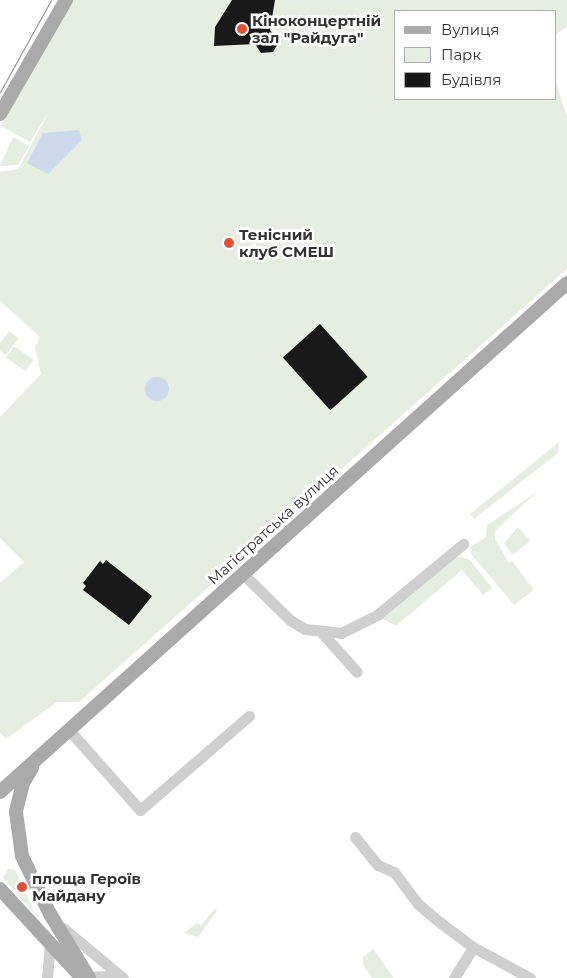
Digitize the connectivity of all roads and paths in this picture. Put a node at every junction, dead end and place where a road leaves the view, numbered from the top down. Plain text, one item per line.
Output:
1 (66, 0) edge
2 (13, 94) junction
3 (0, 114) edge
4 (0, 123) edge
5 (567, 283) edge
6 (463, 544) dead end
7 (243, 574) junction
8 (322, 633) junction
9 (357, 672) dead end
10 (249, 716) dead end
11 (69, 730) junction
12 (37, 759) junction
13 (0, 792) edge
14 (355, 837) dead end
15 (0, 888) edge
16 (53, 918) junction
17 (50, 943) junction
18 (473, 947) junction
19 (101, 962) junction
20 (84, 974) edge
21 (122, 977) edge
22 (47, 978) edge
23 (454, 978) edge
24 (530, 978) edge

1 - 2 main road
2 - 3 main road
2 - 4 main road
5 - 7 main road, Магістратська вулиця
6 - 8 street
7 - 8 street
7 - 11 main road, Магістратська вулиця
8 - 9 street
10 - 11 street
11 - 12 main road, Магістратська вулиця
12 - 13 main road, Магістратська вулиця
12 - 16 main road
14 - 18 street
15 - 17 main road
16 - 19 street
16 - 20 main road
17 - 20 main road
17 - 22 street
18 - 23 street
18 - 24 street
19 - 20 street
19 - 21 street
20 - 21 street

